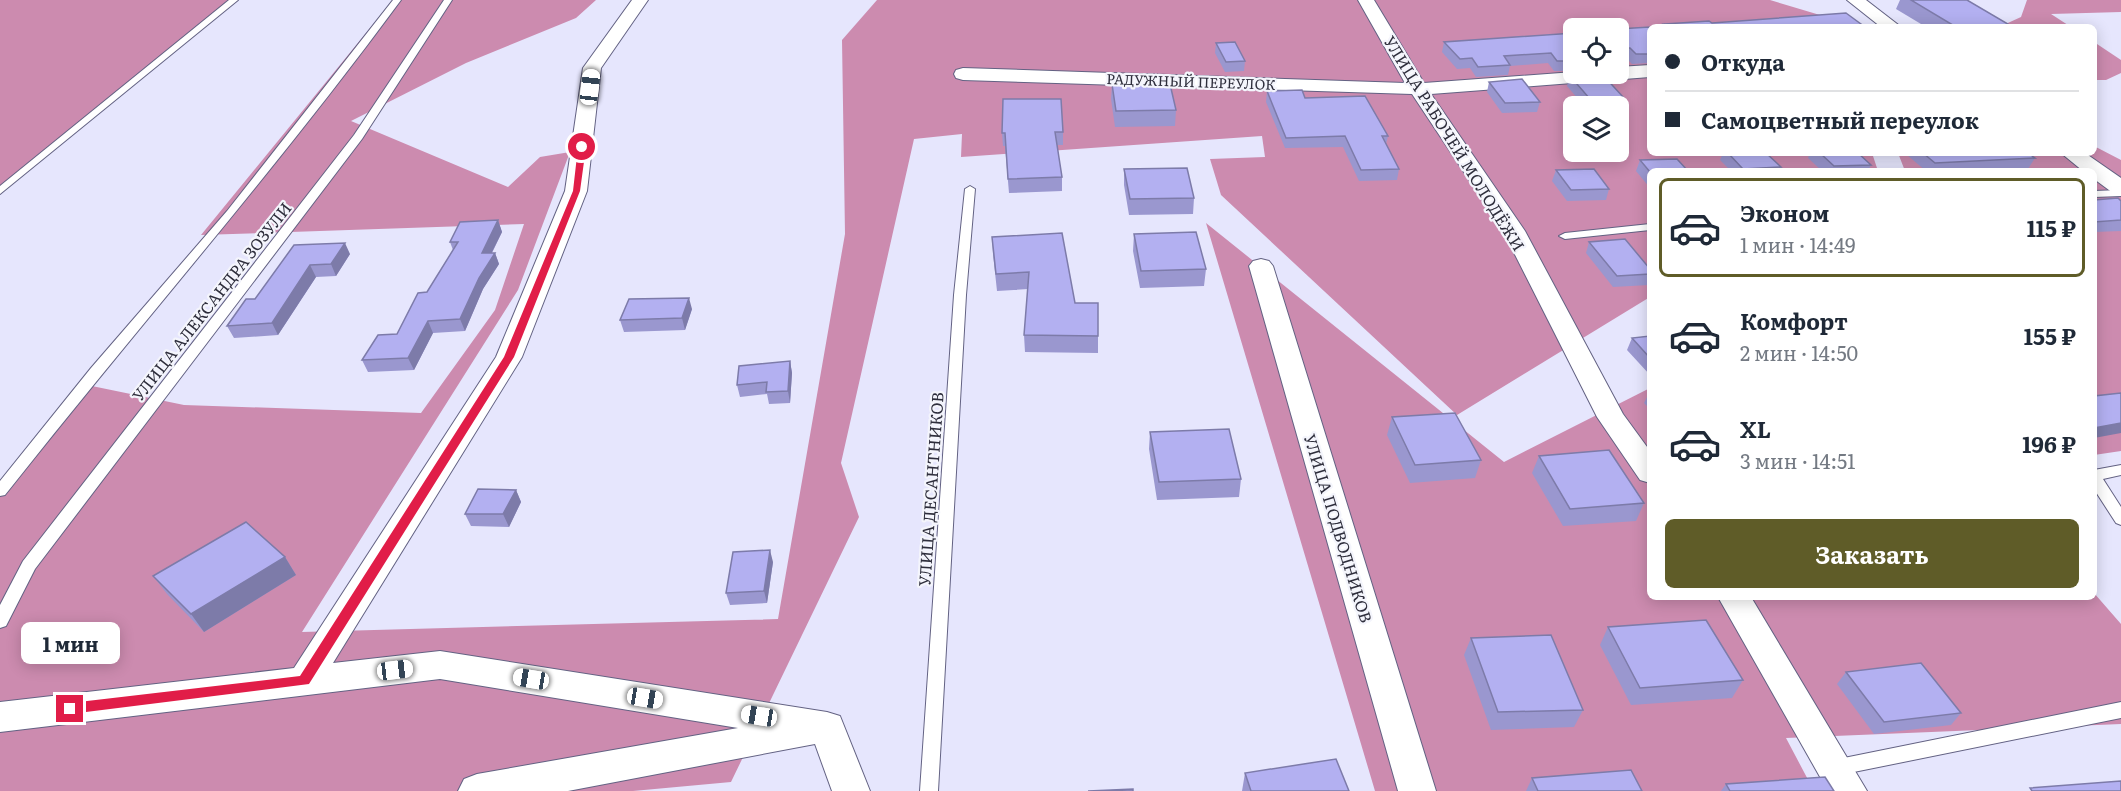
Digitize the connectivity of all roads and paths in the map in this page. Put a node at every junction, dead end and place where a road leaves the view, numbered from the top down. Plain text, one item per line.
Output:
1 (234, 0) edge
2 (397, 0) edge
3 (448, 0) edge
4 (640, 0) edge
5 (1366, 0) edge
6 (1855, 0) edge
7 (1888, 24) edge
8 (1647, 71) edge
9 (1629, 72) edge
10 (963, 74) dead end
11 (1563, 78) edge
12 (1418, 89) junction
13 (2075, 156) edge
14 (2092, 168) edge
15 (2097, 171) edge
16 (2121, 188) edge
17 (970, 189) dead end
18 (0, 191) edge
19 (2121, 193) edge
20 (2097, 194) edge
21 (1647, 227) edge
22 (1565, 236) dead end
23 (1261, 266) dead end
24 (1647, 469) edge
25 (2121, 470) edge
26 (2097, 475) edge
27 (2097, 481) edge
28 (0, 491) edge
29 (2121, 519) edge
30 (1736, 600) edge
31 (0, 621) edge
32 (304, 681) junction
33 (2121, 710) edge
34 (0, 717) edge
35 (827, 727) junction
36 (1841, 779) edge
37 (477, 791) edge
38 (851, 791) edge
39 (929, 791) edge
40 (1417, 791) edge

1 - 18 lane
2 - 28 lane
3 - 31 lane, УЛИЦА АЛЕКСАНДРА ЗОЗУЛИ
4 - 32 street
5 - 12 street, УЛИЦА РАБОЧЕЙ МОЛОДЁЖИ
6 - 7 street
8 - 9 street
10 - 12 street, РАДУЖНЫЙ ПЕРЕУЛОК
11 - 12 street, РАДУЖНЫЙ ПЕРЕУЛОК
12 - 24 street, УЛИЦА РАБОЧЕЙ МОЛОДЁЖИ
13 - 14 street
15 - 16 street
17 - 39 lane, УЛИЦА ДЕСАНТНИКОВ
19 - 20 lane
21 - 22 lane
23 - 40 street, УЛИЦА ПОДВОДНИКОВ
25 - 26 lane
27 - 29 lane
30 - 36 street
32 - 34 street
32 - 35 street
33 - 36 lane
35 - 37 street
35 - 38 street

